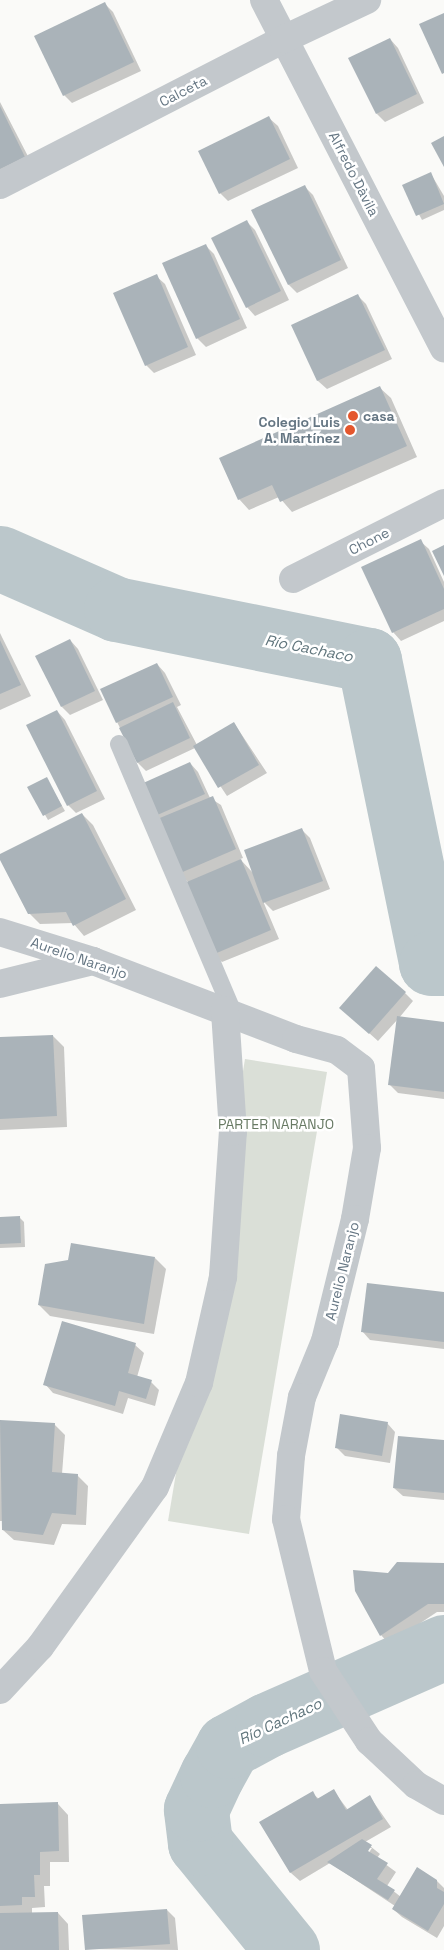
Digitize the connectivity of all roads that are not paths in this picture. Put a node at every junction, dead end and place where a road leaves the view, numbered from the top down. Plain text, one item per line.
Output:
1 (264, 0) edge
2 (367, 0) edge
3 (284, 38) junction
4 (0, 185) edge
5 (444, 348) edge
6 (444, 503) edge
7 (293, 579) dead end
8 (119, 744) dead end
9 (0, 932) edge
10 (93, 961) junction
11 (0, 984) edge
12 (229, 1011) junction
13 (0, 1690) edge
14 (444, 1801) edge

1 - 3 street, Alfredo Dàvila
2 - 3 street, Calceta
3 - 4 street, Calceta
3 - 5 street, Alfredo Dàvila
6 - 7 street, Chone
8 - 12 lane
9 - 10 street, Aurelio Naranjo
10 - 11 street
10 - 12 street, Aurelio Naranjo
12 - 13 street
12 - 14 street, Aurelio Naranjo

